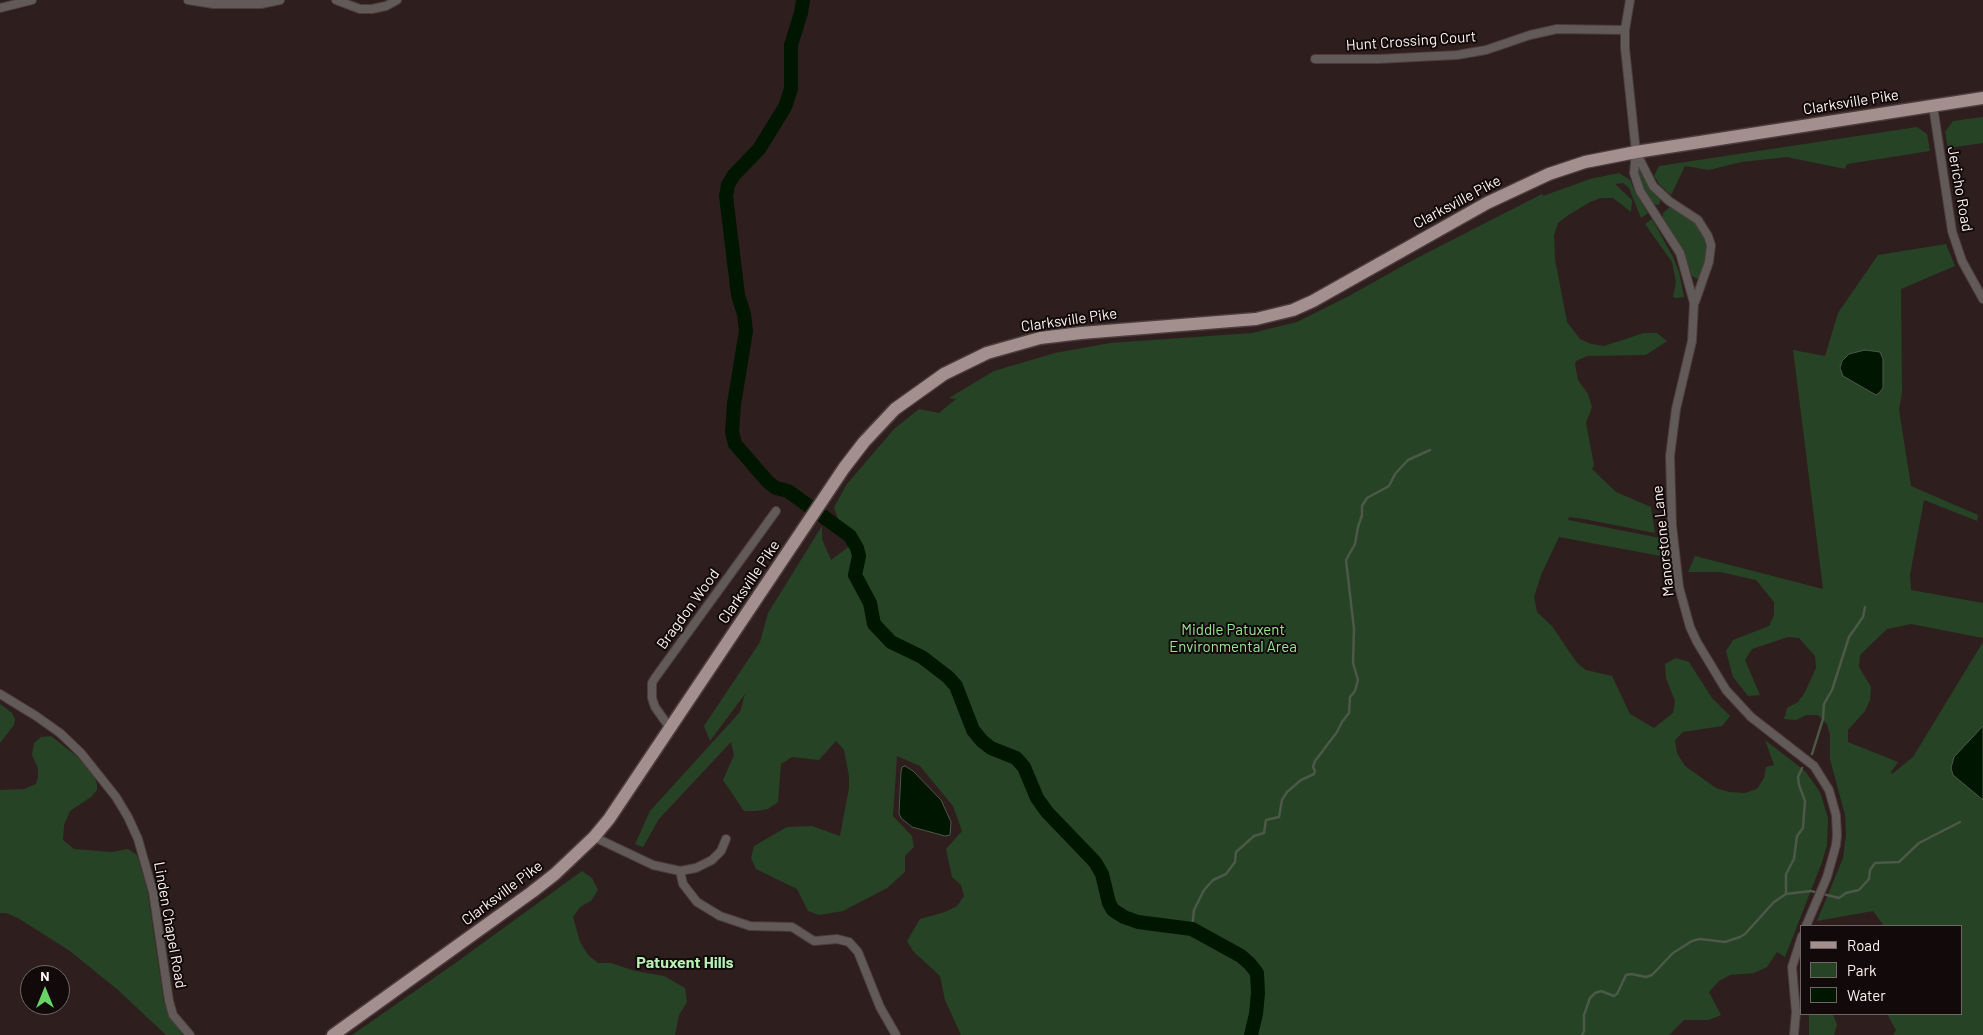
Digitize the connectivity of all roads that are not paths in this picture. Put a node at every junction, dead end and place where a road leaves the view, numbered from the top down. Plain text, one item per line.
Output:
1 (32, 0) edge
2 (188, 0) edge
3 (280, 0) edge
4 (336, 0) edge
5 (397, 0) edge
6 (1630, 0) edge
7 (0, 8) edge
8 (1625, 30) junction
9 (1315, 59) dead end
10 (1983, 98) edge
11 (1933, 106) junction
12 (1636, 152) junction
13 (1983, 299) edge
14 (1694, 303) junction
15 (776, 511) dead end
16 (0, 694) edge
17 (670, 728) junction
18 (594, 837) junction
19 (726, 839) dead end
20 (680, 871) junction
21 (1806, 925) edge
22 (1800, 942) edge
23 (190, 1035) edge
24 (334, 1035) edge
25 (896, 1035) edge
26 (1794, 1035) edge

1 - 7 street
2 - 3 street
4 - 5 street
6 - 8 street
8 - 9 street, Hunt Crossing Court
8 - 12 street
10 - 11 main road, Clarksville Pike
11 - 12 main road, Clarksville Pike
11 - 13 street, Jericho Road
12 - 14 street, Manorstone Lane
12 - 14 street, Manorstone Lane
12 - 17 main road, Clarksville Pike
14 - 21 street, Manorstone Lane
15 - 17 street, Bragdon Wood
16 - 23 street, Linden Chapel Road
17 - 18 main road, Clarksville Pike
18 - 20 street
18 - 24 main road, Clarksville Pike
19 - 20 street
20 - 25 street
22 - 26 street

